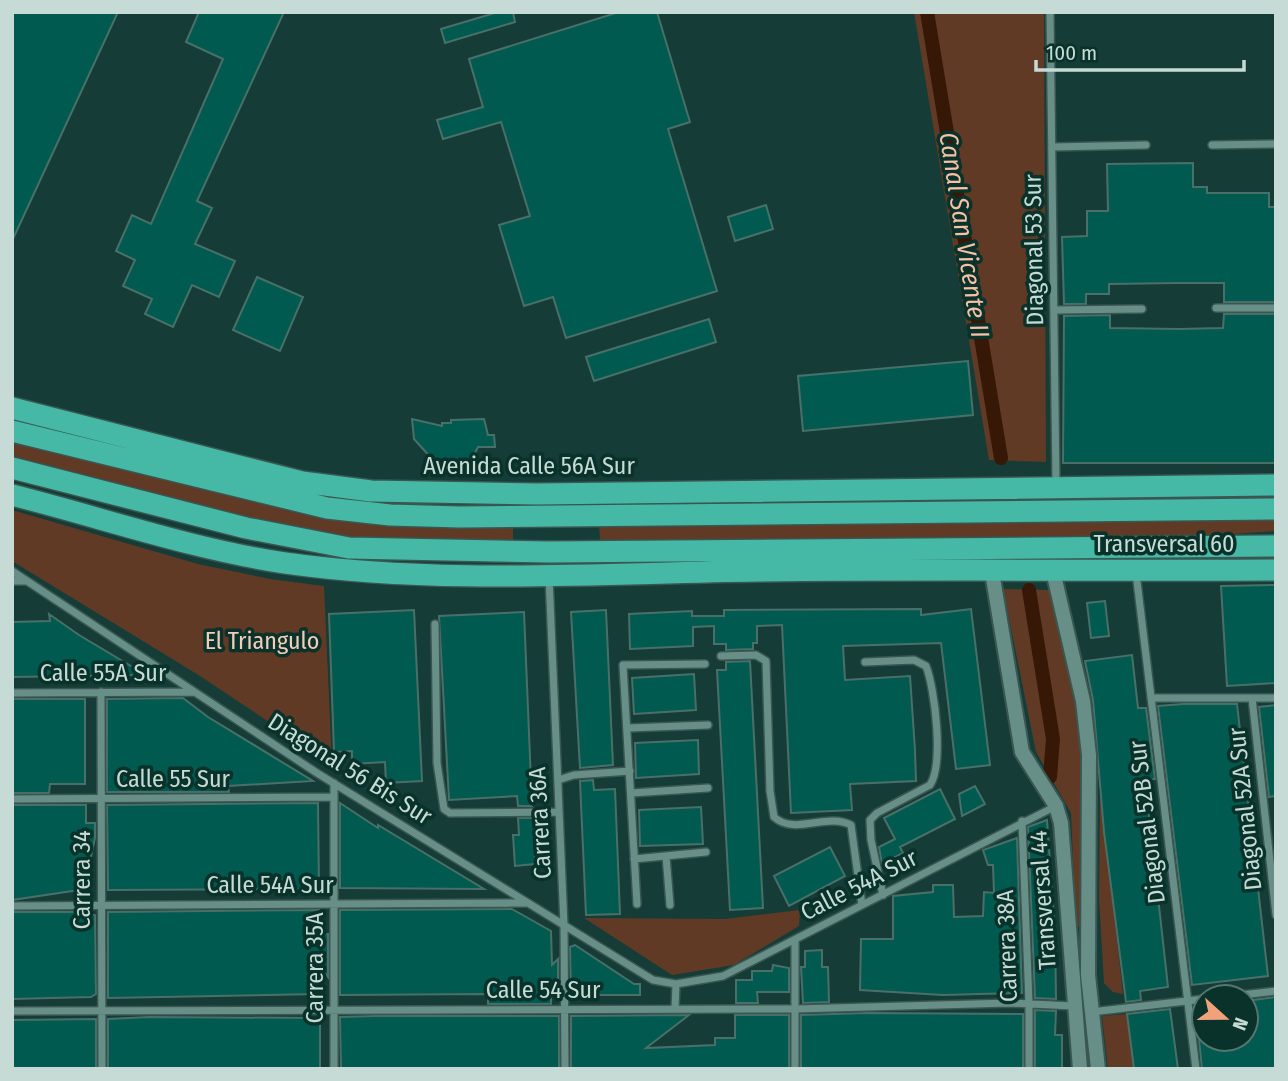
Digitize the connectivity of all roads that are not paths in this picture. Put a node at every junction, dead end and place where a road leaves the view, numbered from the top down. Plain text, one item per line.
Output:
1 (1050, 12) edge
2 (1276, 144) edge
3 (1146, 145) dead end
4 (1212, 145) dead end
5 (1052, 147) junction
6 (1276, 308) edge
7 (1142, 309) dead end
8 (1216, 309) dead end
9 (1054, 310) junction
10 (12, 408) edge
11 (12, 431) edge
12 (92, 449) junction
13 (175, 450) junction
14 (12, 468) edge
15 (1276, 485) edge
16 (1217, 486) junction
17 (1056, 487) junction
18 (715, 491) junction
19 (12, 495) edge
20 (1276, 509) edge
21 (1141, 510) junction
22 (1055, 511) joint
23 (795, 514) junction
24 (285, 536) junction
25 (1276, 546) edge
26 (1153, 547) junction
27 (819, 550) junction
28 (12, 570) edge
29 (1135, 570) junction
30 (1215, 570) junction
31 (1276, 570) edge
32 (356, 571) junction
33 (758, 571) junction
34 (1053, 571) junction
35 (992, 572) junction
36 (549, 576) junction
37 (12, 581) edge
38 (28, 581) junction
39 (435, 624) dead end
40 (721, 656) dead end
41 (865, 662) dead end
42 (705, 664) dead end
43 (12, 692) edge
44 (101, 692) junction
45 (194, 692) junction
46 (1151, 698) junction
47 (1252, 698) junction
48 (1276, 698) edge
49 (708, 725) dead end
50 (628, 728) junction
51 (630, 771) junction
52 (558, 780) junction
53 (334, 783) junction
54 (708, 788) dead end
55 (632, 793) junction
56 (333, 797) junction
57 (101, 798) junction
58 (12, 799) edge
59 (1056, 806) junction
60 (559, 812) junction
61 (1022, 821) junction
62 (706, 852) dead end
63 (666, 856) junction
64 (634, 859) junction
65 (883, 895) junction
66 (528, 903) junction
67 (334, 904) junction
68 (637, 904) dead end
69 (102, 905) junction
70 (670, 905) dead end
71 (862, 905) junction
72 (12, 906) edge
73 (1276, 915) edge
74 (564, 925) junction
75 (794, 940) junction
76 (676, 984) junction
77 (1188, 1001) junction
78 (1029, 1004) junction
79 (1073, 1006) junction
80 (334, 1009) junction
81 (676, 1009) junction
82 (796, 1009) junction
83 (102, 1010) junction
84 (564, 1010) junction
85 (12, 1011) edge
86 (1090, 1012) junction
87 (102, 1069) edge
88 (334, 1069) edge
89 (565, 1069) edge
90 (795, 1069) edge
91 (1028, 1069) edge
92 (1080, 1069) edge
93 (1098, 1069) edge
94 (1196, 1069) edge

1 - 5 street, Diagonal 53 Sur
2 - 4 street
3 - 5 street
5 - 9 street, Diagonal 53 Sur
6 - 8 street
7 - 9 street
9 - 17 street, Diagonal 53 Sur
10 - 13 highway, Avenida Calle 56A Sur
11 - 12 highway, Avenida Calle 56A Sur
12 - 13 highway
12 - 23 highway, Avenida Calle 56A Sur
13 - 18 highway, Avenida Calle 56A Sur
14 - 24 highway
15 - 16 highway
16 - 17 highway
16 - 21 highway
17 - 18 highway, Avenida Calle 56A Sur
18 - 23 highway
19 - 32 highway
20 - 21 highway, Transversal 60
21 - 22 highway, Transversal 60
22 - 23 highway, Avenida Calle 56A Sur
24 - 27 highway
24 - 32 highway
25 - 26 highway, Transversal 60
26 - 27 highway, Transversal 60
26 - 30 highway
27 - 33 highway
28 - 38 street, Diagonal 56 Bis Sur
29 - 30 highway, Transversal 60
29 - 34 highway, Transversal 60
29 - 46 street, Diagonal 52B Sur
30 - 31 highway, Transversal 60
32 - 36 highway
33 - 35 highway
33 - 36 highway
34 - 35 highway
34 - 86 street, Transversal 44
35 - 59 street, Transversal 44
36 - 52 street, Carrera 36A
37 - 38 street
38 - 45 street, Diagonal 56 Bis Sur
39 - 60 street
40 - 71 street
41 - 65 street
42 - 50 street
43 - 44 street, Calle 55A Sur
44 - 45 street, Calle 55A Sur
44 - 57 street, Carrera 34
45 - 53 street, Diagonal 56 Bis Sur
46 - 47 street
46 - 77 street, Diagonal 52B Sur
47 - 48 street
47 - 73 street, Diagonal 52A Sur
49 - 50 street
50 - 51 street
51 - 52 street
51 - 55 street
52 - 60 street, Carrera 36A
53 - 56 street, Carrera 35A
53 - 66 street, Diagonal 56 Bis Sur
54 - 55 street
55 - 64 street
56 - 57 street, Calle 55 Sur
56 - 67 street, Carrera 35A
57 - 58 street, Calle 55 Sur
57 - 69 street, Carrera 34
59 - 61 street, Calle 54A Sur
59 - 79 street, Transversal 44
60 - 74 street, Carrera 36A
61 - 65 street, Calle 54A Sur
61 - 78 street, Carrera 38A
62 - 63 street
63 - 64 street
63 - 70 street
64 - 68 street
65 - 71 street, Calle 54A Sur
66 - 67 street, Calle 54A Sur
66 - 74 street, Diagonal 56 Bis Sur
67 - 69 street, Calle 54A Sur
67 - 80 street, Carrera 35A
69 - 72 street, Calle 54A Sur
69 - 83 street, Carrera 34
71 - 75 street, Calle 54A Sur
74 - 76 street, Diagonal 56 Bis Sur
74 - 84 street, Carrera 36A
75 - 76 street, Calle 54A Sur
75 - 82 street
76 - 81 street
77 - 86 street
77 - 94 street, Diagonal 52B Sur
78 - 79 street, Calle 54 Sur
78 - 82 street, Calle 54 Sur
78 - 91 street, Carrera 38A
79 - 92 street, Transversal 44
80 - 83 street, Calle 54 Sur
80 - 84 street, Calle 54 Sur
80 - 88 street, Carrera 35A
81 - 82 street, Calle 54 Sur
81 - 84 street, Calle 54 Sur
82 - 90 street
83 - 85 street, Calle 54 Sur
83 - 87 street, Carrera 34
84 - 89 street, Carrera 36A
86 - 93 street, Transversal 44

